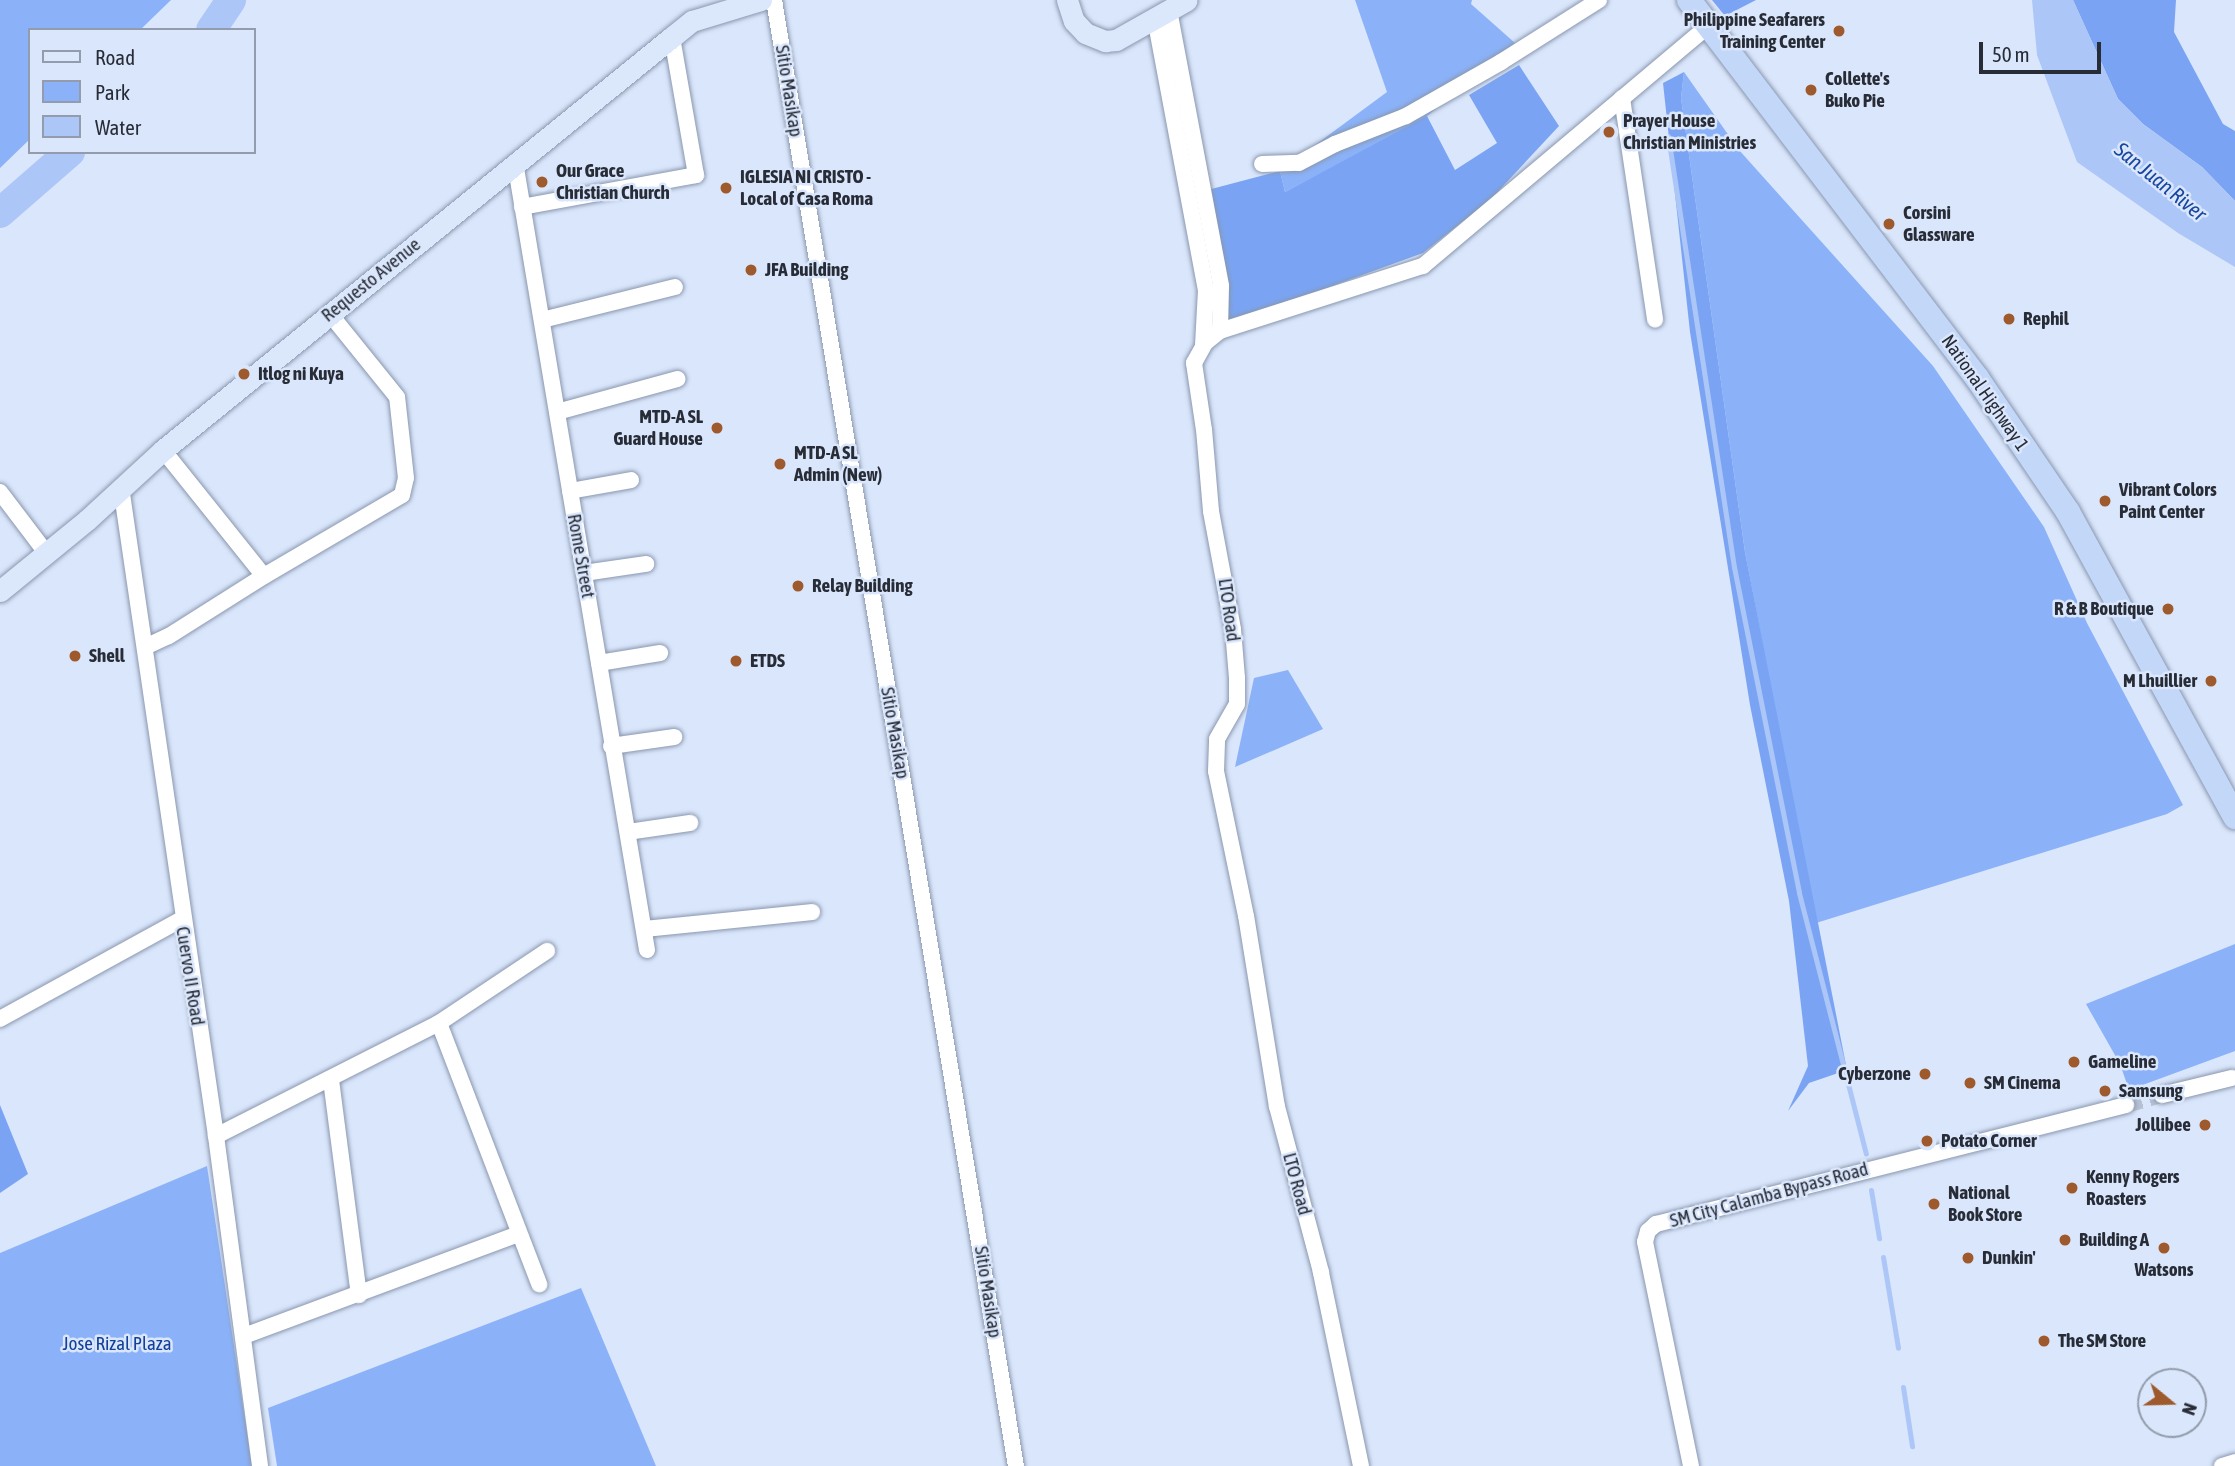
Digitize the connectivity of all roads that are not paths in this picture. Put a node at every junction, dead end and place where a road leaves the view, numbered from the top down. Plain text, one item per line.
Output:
1 (761, 0) edge
2 (774, 0) edge
3 (1067, 0) edge
4 (1599, 0) edge
5 (1689, 0) edge
6 (730, 3) edge
7 (1170, 9) edge
8 (1708, 26) junction
9 (672, 37) junction
10 (1622, 98) junction
11 (515, 162) junction
12 (1262, 164) dead end
13 (522, 207) junction
14 (675, 287) dead end
15 (330, 314) junction
16 (542, 320) junction
17 (1655, 320) dead end
18 (1220, 331) junction
19 (1203, 345) junction
20 (678, 379) dead end
21 (557, 412) junction
22 (163, 450) junction
23 (631, 480) dead end
24 (121, 487) junction
25 (570, 491) junction
26 (0, 492) edge
27 (47, 554) junction
28 (646, 564) dead end
29 (584, 573) junction
30 (264, 576) junction
31 (0, 591) edge
32 (145, 647) junction
33 (660, 653) dead end
34 (599, 663) junction
35 (674, 737) dead end
36 (611, 746) junction
37 (2235, 817) edge
38 (690, 823) dead end
39 (628, 832) junction
40 (812, 912) dead end
41 (182, 919) junction
42 (645, 929) junction
43 (647, 950) dead end
44 (547, 951) dead end
45 (0, 1019) edge
46 (439, 1023) junction
47 (2232, 1078) dead end
48 (331, 1080) junction
49 (2162, 1095) tunnel mouth
50 (2126, 1105) tunnel mouth
51 (216, 1136) junction
52 (518, 1234) junction
53 (539, 1283) dead end
54 (359, 1295) junction
55 (244, 1336) junction
56 (2235, 1462) edge
57 (260, 1466) edge
58 (1016, 1466) edge
59 (1361, 1466) edge
60 (1691, 1466) edge
61 (2222, 1466) edge

1 - 6 main road, Requesto Avenue
2 - 58 street, Sitio Masikap
3 - 7 main road
4 - 12 street
5 - 8 highway, National Highway 1
6 - 9 main road, Requesto Avenue
7 - 18 street
7 - 19 street, LTO Road
8 - 10 street
8 - 37 highway, National Highway 1
9 - 11 main road, Requesto Avenue
9 - 13 street
10 - 17 street
10 - 18 street
11 - 13 street, Rome Street
11 - 15 main road, Requesto Avenue
13 - 16 street, Rome Street
14 - 16 street
15 - 22 main road, Requesto Avenue
15 - 30 street
16 - 21 street, Rome Street
18 - 19 street
19 - 59 street, LTO Road
20 - 21 street
21 - 25 street, Rome Street
22 - 24 main road, Requesto Avenue
22 - 30 street
23 - 25 street
24 - 27 main road, Requesto Avenue
24 - 32 street, Cuervo II Road
25 - 29 street, Rome Street
26 - 27 street
27 - 31 main road, Requesto Avenue
28 - 29 street
29 - 34 street, Rome Street
30 - 32 street
32 - 41 street, Cuervo II Road
33 - 34 street
34 - 36 street, Rome Street
35 - 36 street
36 - 39 street, Rome Street
38 - 39 street
39 - 42 street, Rome Street
40 - 42 street
41 - 45 street
41 - 51 street, Cuervo II Road
42 - 43 street, Rome Street
44 - 46 street
46 - 48 street
46 - 52 street
47 - 49 street
48 - 51 street
48 - 54 street
50 - 60 street, SM City Calamba Bypass Road
51 - 55 street, Cuervo II Road
52 - 53 street
52 - 54 street
54 - 55 street
55 - 57 street, Cuervo II Road
56 - 61 street

